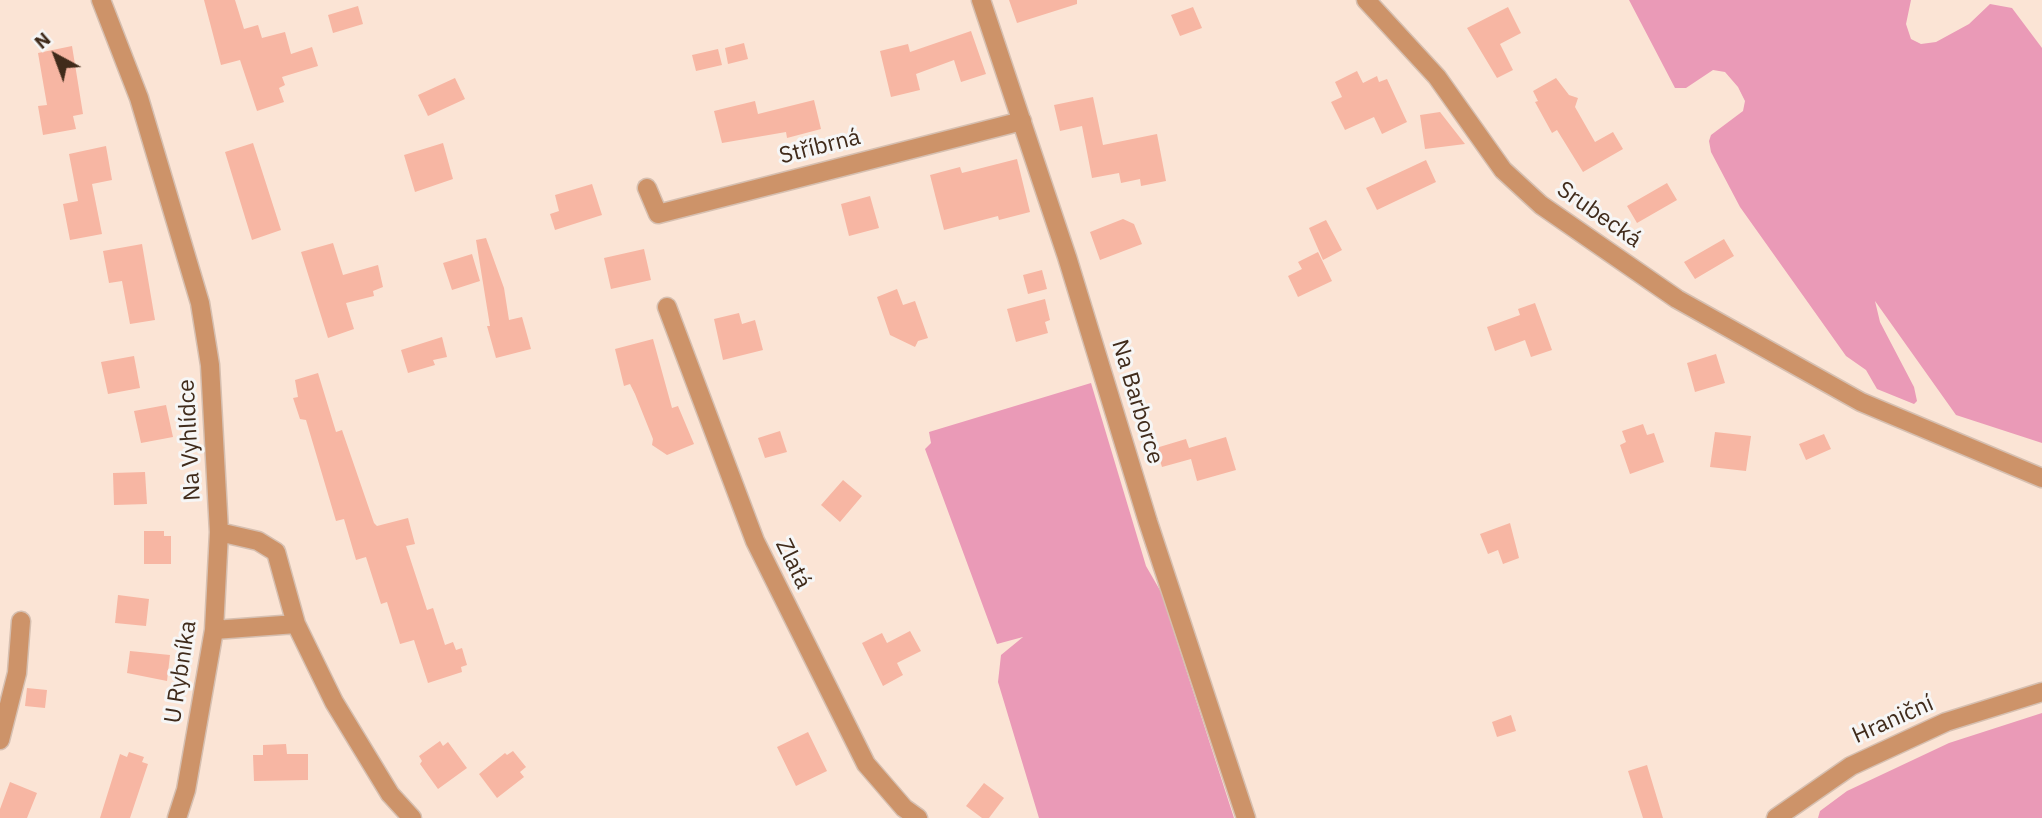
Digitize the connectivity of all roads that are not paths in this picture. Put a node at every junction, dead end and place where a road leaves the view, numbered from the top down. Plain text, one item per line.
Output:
1 (101, 0) edge
2 (981, 0) edge
3 (1366, 0) edge
4 (1022, 121) junction
5 (647, 188) dead end
6 (667, 307) dead end
7 (2042, 478) edge
8 (219, 532) junction
9 (21, 621) dead end
10 (296, 625) junction
11 (214, 630) junction
12 (2042, 692) edge
13 (0, 740) edge
14 (177, 818) edge
15 (412, 818) edge
16 (918, 818) edge
17 (1246, 818) edge
18 (1776, 818) edge

1 - 8 street, Na Vyhlídce
2 - 4 street, Na Barborce
3 - 7 street, Srubecká
4 - 5 street, Stříbrná
4 - 17 street, Na Barborce
6 - 16 street, Zlatá
8 - 10 street
8 - 11 street, U Rybníka
9 - 13 street
10 - 11 street
10 - 15 street
11 - 14 street, U Rybníka
12 - 18 street, Hraniční

